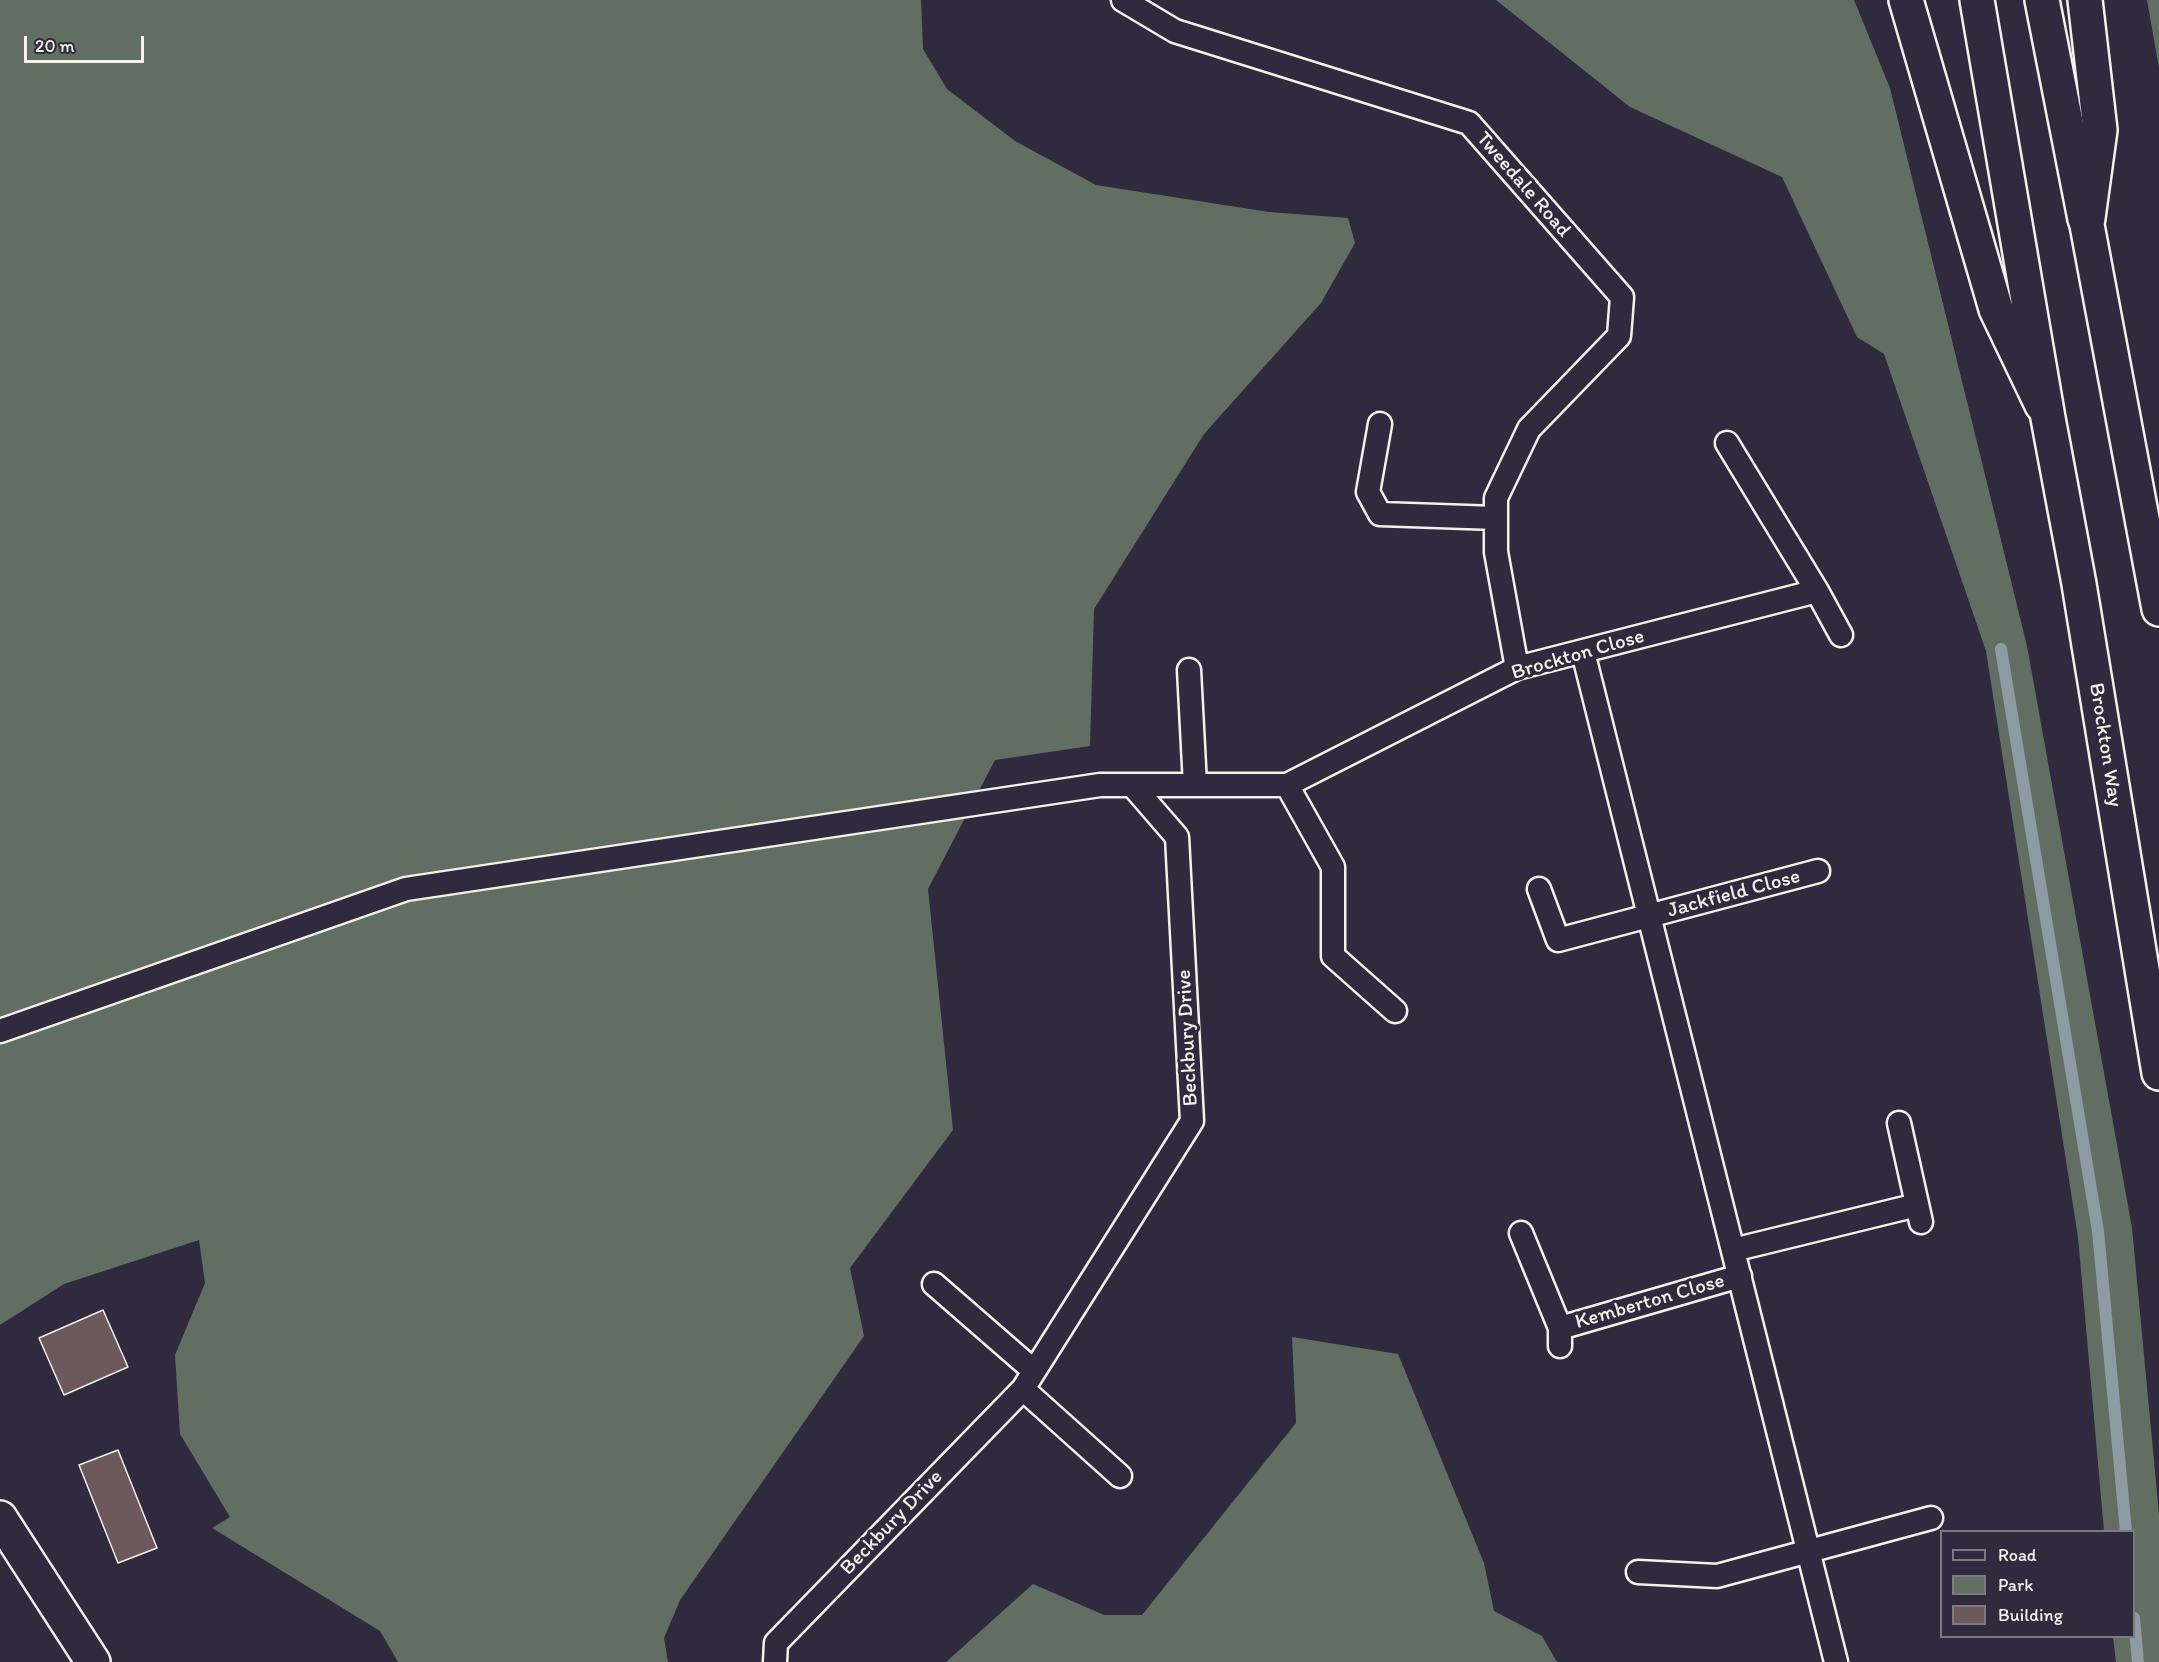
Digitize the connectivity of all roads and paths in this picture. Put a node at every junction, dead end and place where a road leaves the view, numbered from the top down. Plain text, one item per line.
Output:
1 (1123, 0) edge
2 (1906, 0) edge
3 (1977, 0) edge
4 (2042, 0) edge
5 (2085, 0) edge
6 (2087, 225) junction
7 (2048, 418) junction
8 (1380, 424) dead end
9 (1727, 443) dead end
10 (1496, 518) junction
11 (1817, 591) junction
12 (2159, 609) edge
13 (1841, 635) dead end
14 (1584, 652) junction
15 (1517, 668) junction
16 (1189, 670) dead end
17 (1132, 785) junction
18 (1195, 785) junction
19 (1287, 785) junction
20 (1818, 872) dead end
21 (1539, 890) dead end
22 (1650, 916) junction
23 (1395, 1011) dead end
24 (0, 1030) edge
25 (2159, 1073) edge
26 (1899, 1123) dead end
27 (1521, 1233) dead end
28 (1733, 1250) junction
29 (1740, 1276) junction
30 (934, 1284) dead end
31 (1029, 1380) junction
32 (1120, 1476) dead end
33 (0, 1518) edge
34 (1931, 1518) dead end
35 (1808, 1551) junction
36 (1638, 1572) dead end
37 (93, 1662) edge
38 (775, 1662) edge
39 (1836, 1662) edge

1 - 10 lane, Tweedale Road
2 - 7 main road
3 - 7 main road
4 - 6 main road
5 - 6 main road
6 - 12 main road
7 - 25 main road, Brockton Way
8 - 10 lane
9 - 11 lane
10 - 15 lane, Tweedale Road
11 - 13 lane
11 - 14 lane, Brockton Close
14 - 15 lane, Brockton Close
14 - 22 lane
15 - 19 lane, Brockton Close
16 - 18 lane
17 - 18 lane
17 - 24 lane
17 - 31 lane, Beckbury Drive
18 - 19 lane
19 - 23 lane
20 - 22 lane, Jackfield Close
21 - 22 lane, Jackfield Close
22 - 28 lane
26 - 28 lane
27 - 29 lane, Kemberton Close
28 - 29 lane
29 - 35 lane
30 - 31 lane
31 - 32 lane
31 - 38 lane, Beckbury Drive
33 - 37 main road
34 - 35 lane
35 - 36 lane
35 - 39 lane

